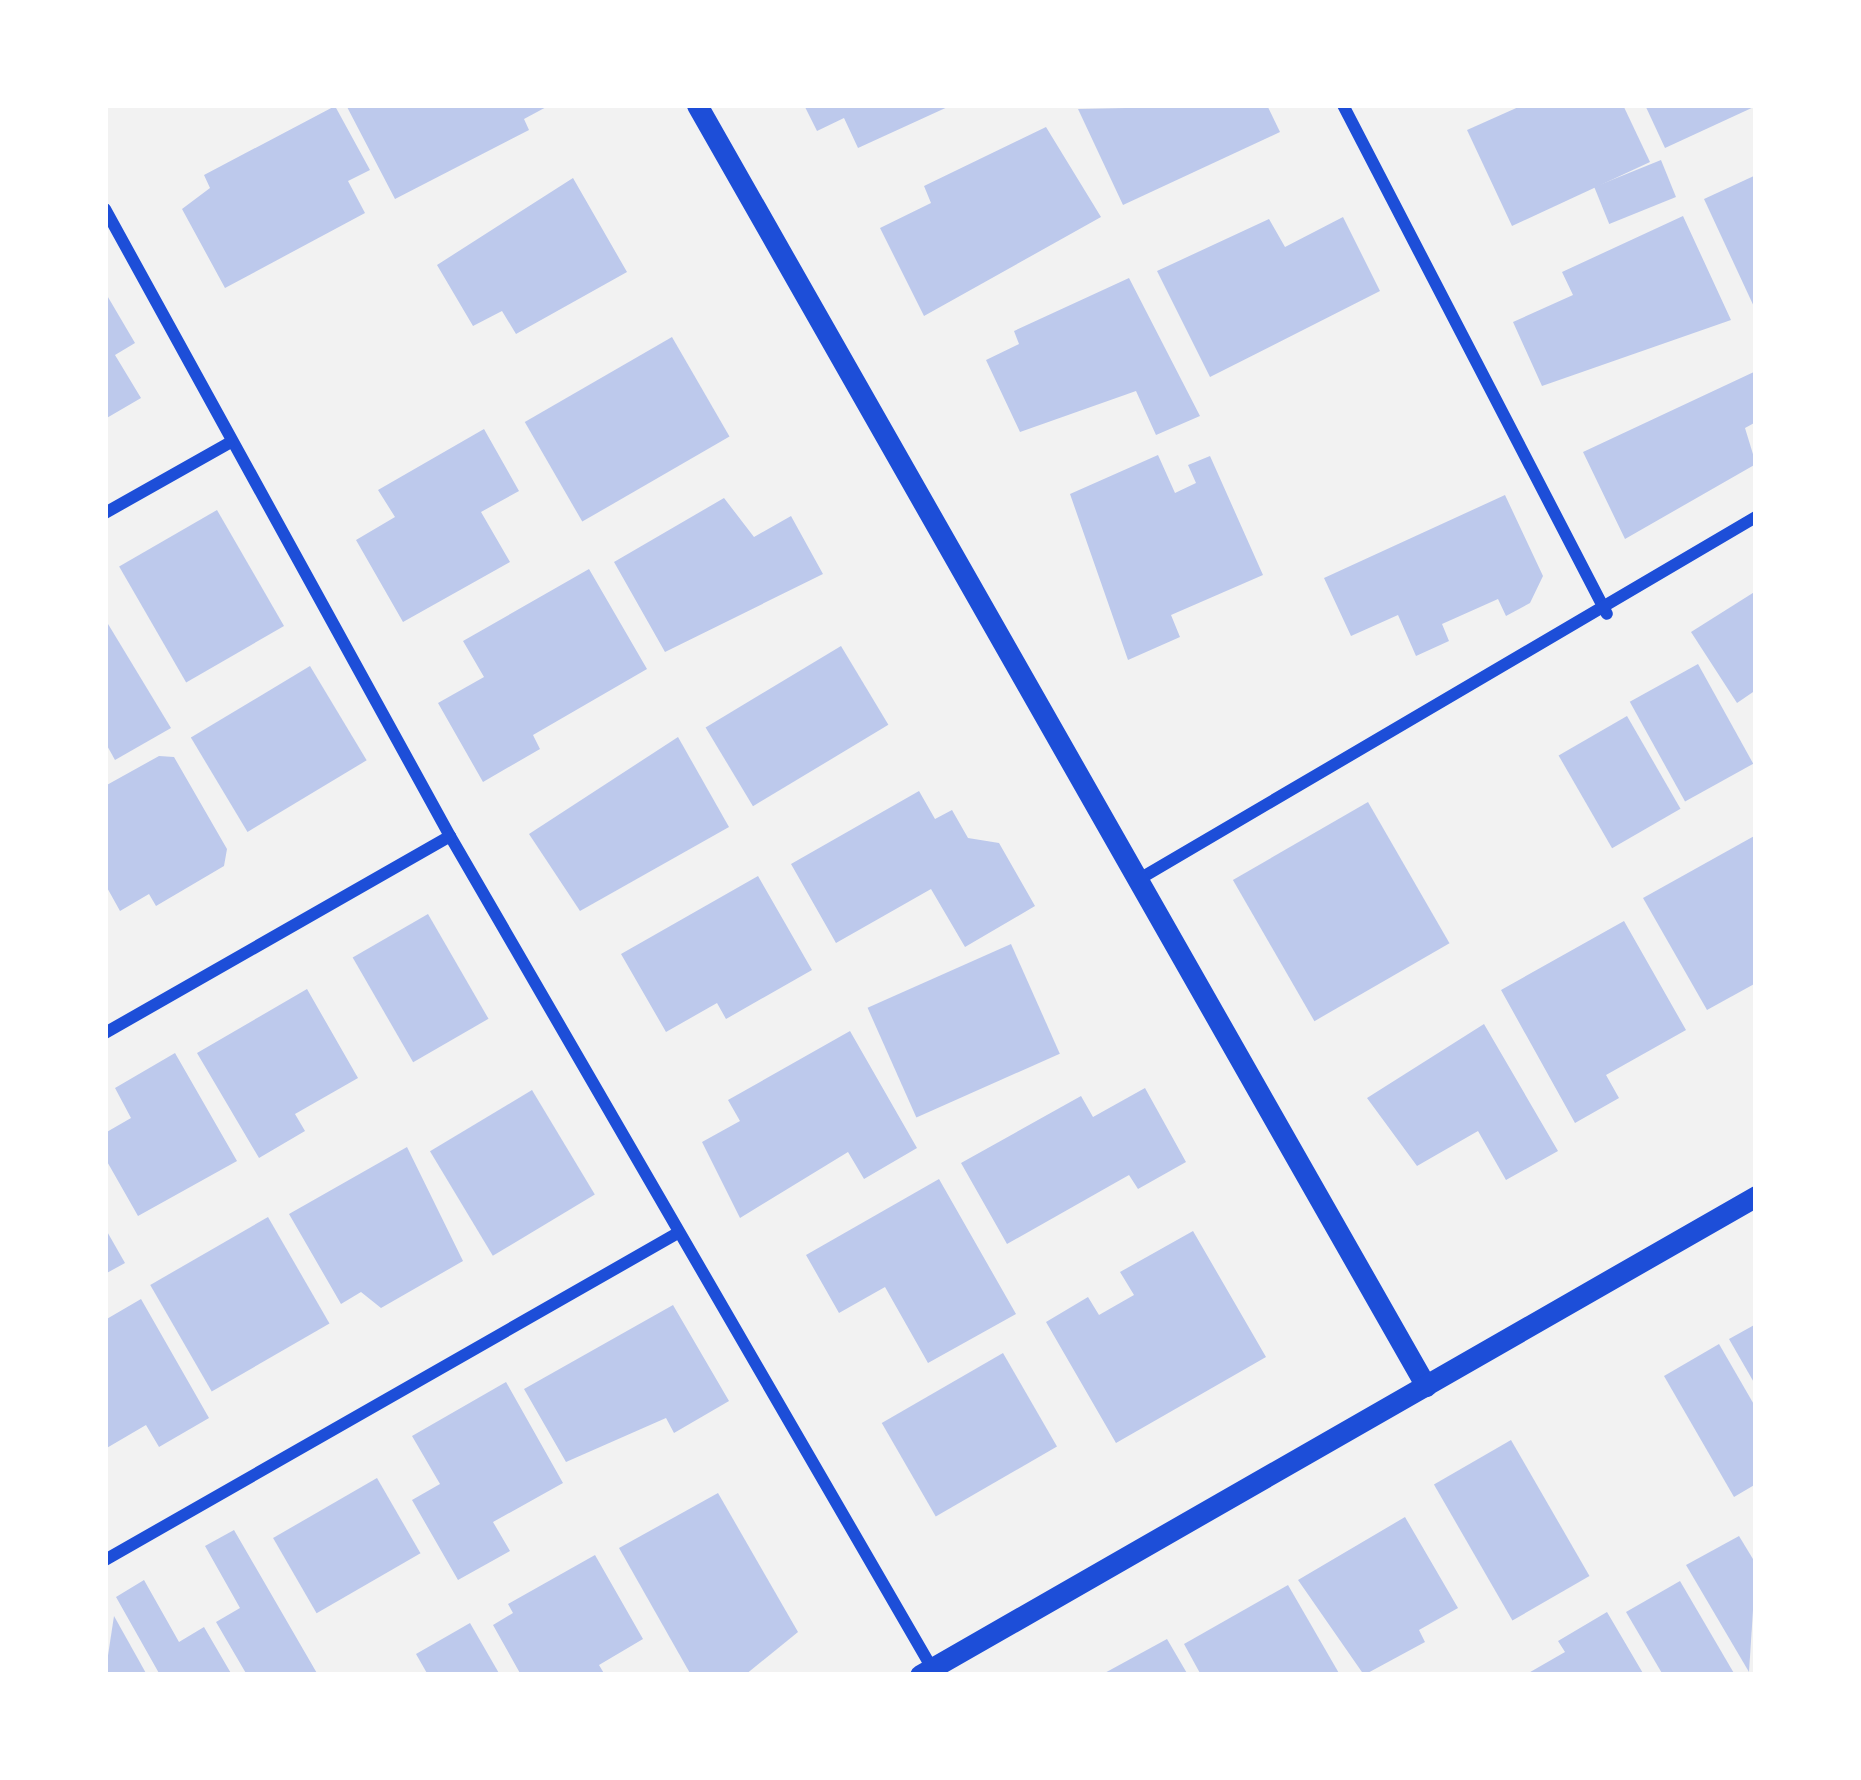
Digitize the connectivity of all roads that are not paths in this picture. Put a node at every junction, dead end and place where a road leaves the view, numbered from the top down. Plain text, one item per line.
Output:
1 (697, 105) edge
2 (1342, 105) edge
3 (105, 209) edge
4 (229, 442) junction
5 (105, 513) edge
6 (1756, 517) edge
7 (1607, 614) junction
8 (450, 836) junction
9 (1135, 881) junction
10 (105, 1033) edge
11 (1756, 1196) edge
12 (676, 1234) junction
13 (1426, 1386) junction
14 (105, 1560) edge
15 (926, 1672) edge

1 - 9 street
2 - 7 street
3 - 4 street
4 - 5 street
4 - 8 street
6 - 7 street
7 - 9 street
8 - 10 street
8 - 12 street
9 - 13 street
11 - 13 street
12 - 14 street
12 - 15 street
13 - 15 street

